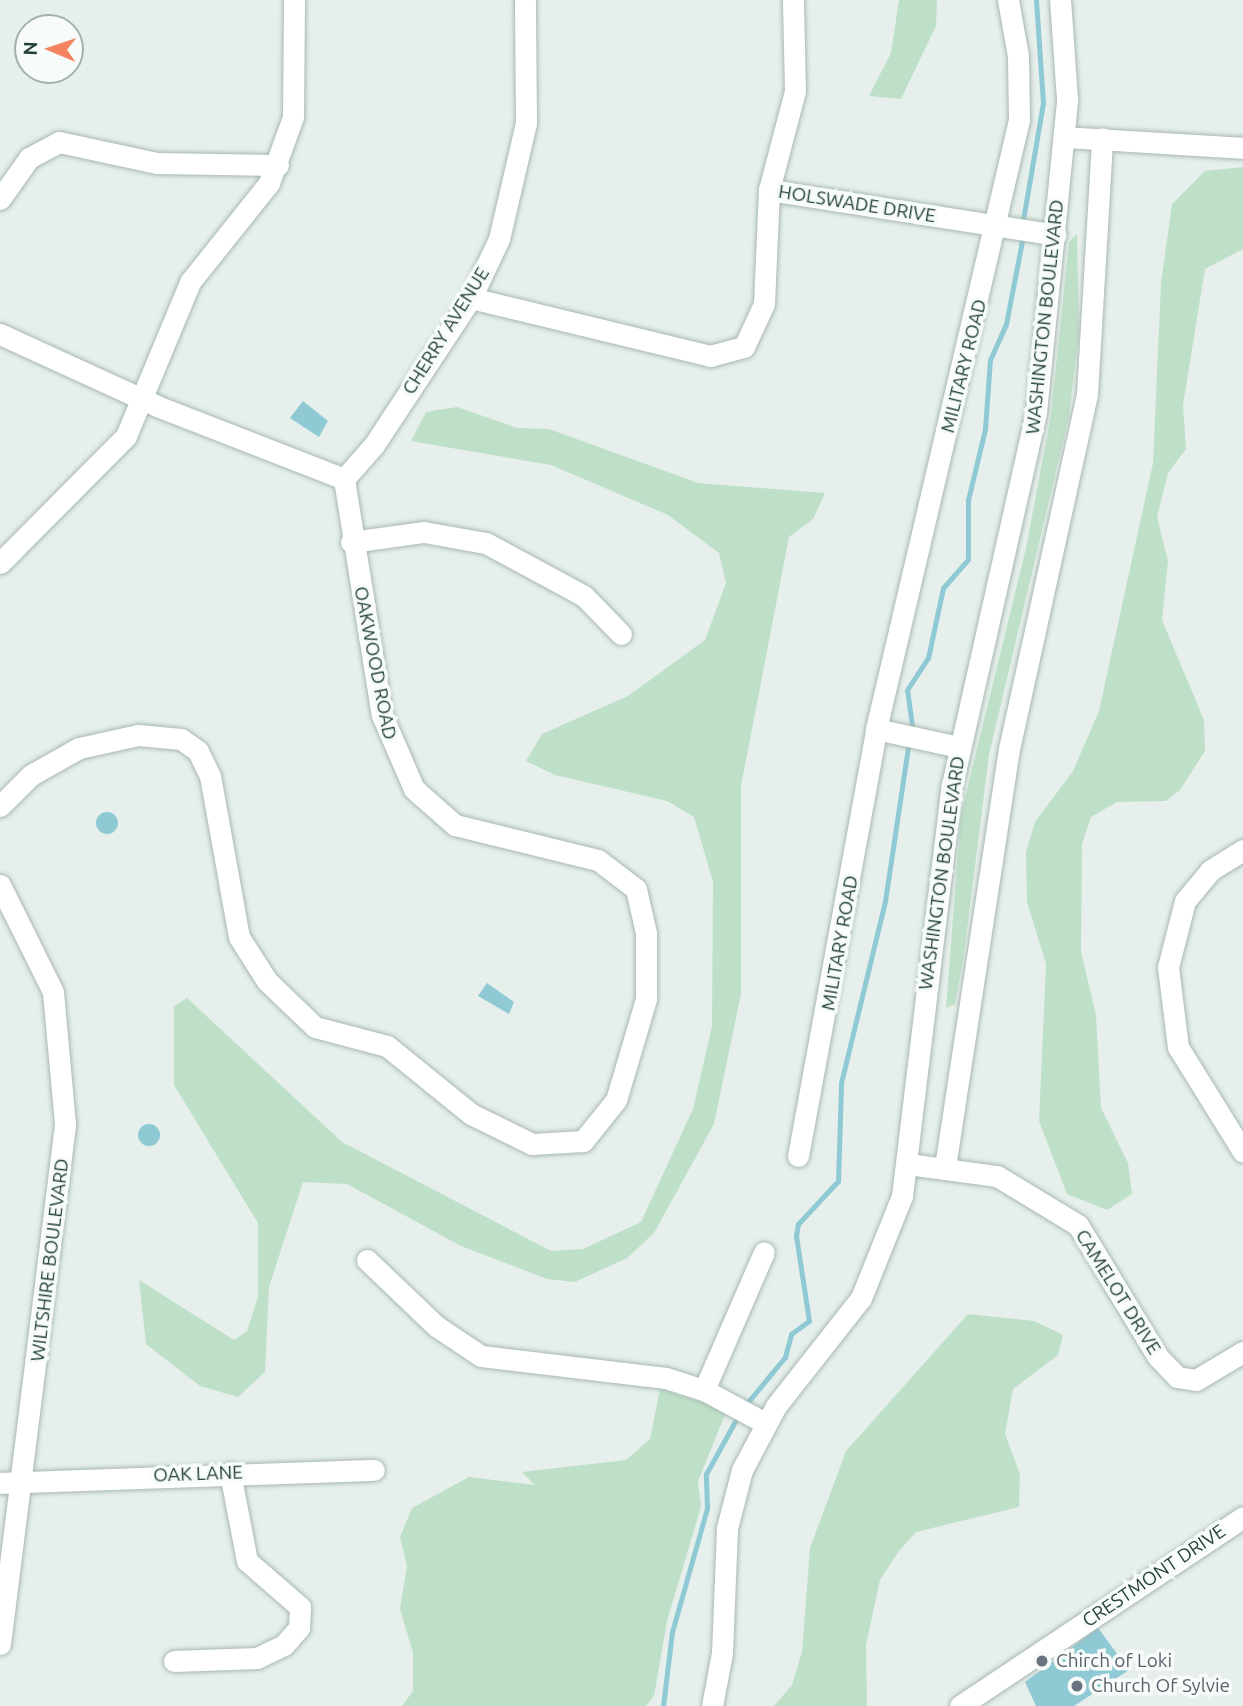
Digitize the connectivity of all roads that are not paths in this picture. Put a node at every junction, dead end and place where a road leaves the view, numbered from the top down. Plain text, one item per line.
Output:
1 (525, 0) edge
2 (793, 0) edge
3 (1008, 0) edge
4 (1060, 0) edge
5 (290, 3) edge
6 (1064, 137) junction
7 (1102, 138) junction
8 (1243, 148) edge
9 (278, 165) junction
10 (769, 190) junction
11 (0, 199) edge
12 (996, 226) junction
13 (1055, 235) junction
14 (471, 299) junction
15 (0, 334) edge
16 (145, 399) junction
17 (344, 479) junction
18 (351, 542) junction
19 (0, 563) edge
20 (621, 634) dead end
21 (876, 729) junction
22 (959, 747) junction
23 (0, 806) edge
24 (1243, 850) edge
25 (0, 886) edge
26 (1243, 1152) edge
27 (799, 1156) dead end
28 (908, 1164) junction
29 (945, 1167) junction
30 (764, 1252) dead end
31 (367, 1260) dead end
32 (1243, 1352) edge
33 (704, 1390) junction
34 (765, 1423) junction
35 (374, 1470) dead end
36 (230, 1473) junction
37 (23, 1482) junction
38 (0, 1483) edge
39 (1243, 1517) edge
40 (0, 1644) edge
41 (174, 1661) dead end
42 (712, 1706) edge
43 (960, 1706) edge

1 - 14 street, CHERRY AVENUE
2 - 10 street, HOLSWADE DRIVE
3 - 12 street, MILITARY ROAD
4 - 6 street, WASHINGTON BOULEVARD
5 - 9 street
6 - 7 street
6 - 13 street, WASHINGTON BOULEVARD
7 - 8 street
7 - 29 street
9 - 11 street
9 - 16 street
10 - 12 street, HOLSWADE DRIVE
10 - 14 street
12 - 13 street, HOLSWADE DRIVE
12 - 21 street, MILITARY ROAD
13 - 22 street, WASHINGTON BOULEVARD
14 - 17 street, CHERRY AVENUE
15 - 16 street
16 - 17 street
16 - 19 street
17 - 18 street, OAKWOOD ROAD
18 - 20 street
18 - 23 street, OAKWOOD ROAD
21 - 22 street
21 - 27 street, MILITARY ROAD
22 - 28 street, WASHINGTON BOULEVARD
24 - 26 street
25 - 37 street, WILTSHIRE BOULEVARD
28 - 29 street, CAMELOT DRIVE
28 - 34 street, WASHINGTON BOULEVARD
29 - 32 street, CAMELOT DRIVE
30 - 33 street
31 - 33 street
33 - 34 street
34 - 42 street, WASHINGTON BOULEVARD
35 - 36 street, OAK LANE
36 - 37 street, OAK LANE
36 - 41 street
37 - 38 street, OAK LANE
37 - 40 street, WILTSHIRE BOULEVARD
39 - 43 street, CRESTMONT DRIVE

